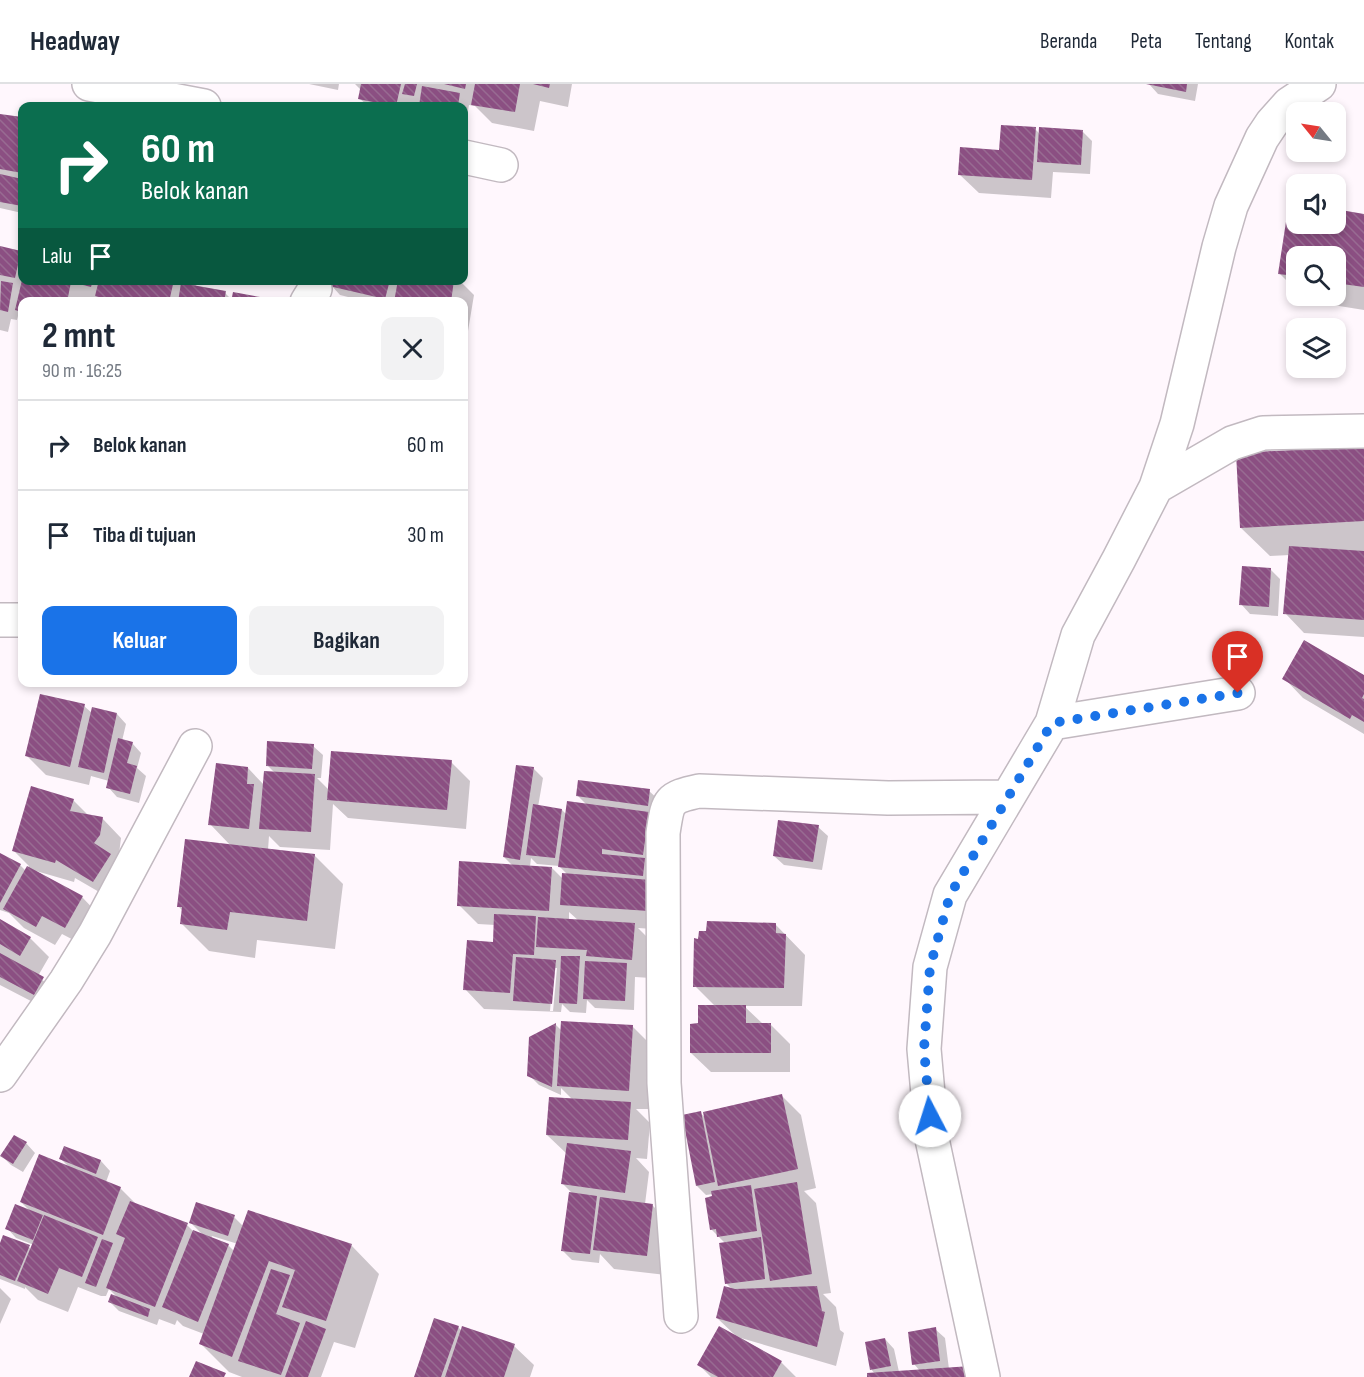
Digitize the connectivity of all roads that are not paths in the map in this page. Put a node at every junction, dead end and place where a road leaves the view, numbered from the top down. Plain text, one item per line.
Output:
1 (89, 84) edge
2 (1319, 84) edge
3 (183, 102) edge
4 (468, 158) edge
5 (501, 165) dead end
6 (1364, 431) edge
7 (1156, 487) junction
8 (0, 620) edge
9 (18, 620) edge
10 (1238, 693) dead end
11 (1052, 723) junction
12 (195, 746) dead end
13 (1006, 797) junction
14 (0, 1075) edge
15 (681, 1316) dead end
16 (983, 1377) edge

1 - 3 street
2 - 7 street
4 - 5 street
6 - 7 street
7 - 11 street
8 - 9 street
10 - 11 street
11 - 13 street
12 - 14 street
13 - 15 street
13 - 16 street

